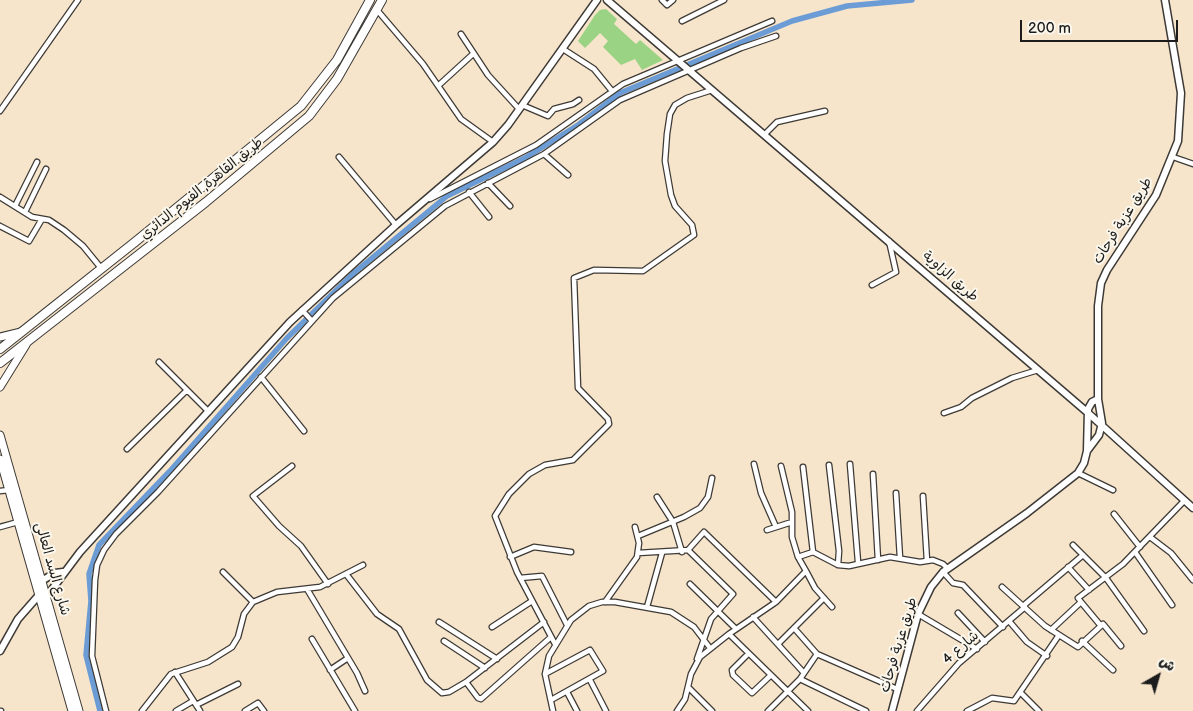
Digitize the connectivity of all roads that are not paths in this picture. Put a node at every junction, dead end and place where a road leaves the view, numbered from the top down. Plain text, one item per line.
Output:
1 (78, 0) edge
2 (370, 0) edge
3 (382, 0) edge
4 (597, 0) edge
5 (607, 0) edge
6 (662, 0) edge
7 (673, 0) edge
8 (724, 0) edge
9 (1165, 0) edge
10 (713, 2) edge
11 (377, 10) junction
12 (682, 21) dead end
13 (772, 21) dead end
14 (461, 34) dead end
15 (776, 36) dead end
16 (563, 49) junction
17 (473, 54) junction
18 (678, 61) junction
19 (687, 69) junction
20 (439, 86) junction
21 (712, 90) junction
22 (612, 91) junction
23 (579, 100) dead end
24 (521, 107) junction
25 (0, 111) edge
26 (824, 111) dead end
27 (765, 134) junction
28 (493, 142) junction
29 (544, 154) junction
30 (339, 157) dead end
31 (1173, 157) junction
32 (38, 162) dead end
33 (1193, 164) edge
34 (46, 169) dead end
35 (568, 175) dead end
36 (488, 182) junction
37 (469, 192) junction
38 (0, 197) edge
39 (424, 202) junction
40 (15, 206) junction
41 (510, 206) dead end
42 (25, 212) junction
43 (489, 217) dead end
44 (42, 219) junction
45 (396, 224) junction
46 (0, 226) edge
47 (888, 240) junction
48 (101, 268) junction
49 (109, 279) junction
50 (872, 285) dead end
51 (308, 316) junction
52 (21, 332) junction
53 (0, 337) edge
54 (26, 343) junction
55 (0, 349) edge
56 (159, 362) dead end
57 (0, 363) edge
58 (1038, 370) junction
59 (261, 377) junction
60 (0, 387) edge
61 (187, 390) junction
62 (1098, 399) junction
63 (209, 412) junction
64 (1087, 412) junction
65 (944, 413) dead end
66 (1102, 426) junction
67 (304, 431) dead end
68 (0, 435) edge
69 (127, 449) dead end
70 (1087, 451) junction
71 (0, 459) edge
72 (754, 464) dead end
73 (850, 464) dead end
74 (829, 465) dead end
75 (292, 466) dead end
76 (781, 466) dead end
77 (803, 467) dead end
78 (1078, 473) junction
79 (873, 474) dead end
80 (712, 478) dead end
81 (9, 490) junction
82 (1113, 490) dead end
83 (0, 492) edge
84 (896, 493) dead end
85 (923, 496) dead end
86 (657, 497) dead end
87 (1184, 501) junction
88 (1193, 508) edge
89 (1114, 514) dead end
90 (18, 522) junction
91 (672, 522) junction
92 (792, 522) junction
93 (0, 527) edge
94 (635, 527) dead end
95 (776, 527) junction
96 (767, 530) dead end
97 (25, 533) junction
98 (638, 536) junction
99 (1150, 537) junction
100 (1073, 545) dead end
101 (1140, 546) junction
102 (688, 550) junction
103 (571, 552) dead end
104 (682, 552) junction
105 (812, 552) junction
106 (1135, 552) junction
107 (638, 553) junction
108 (662, 553) junction
109 (1083, 555) junction
110 (510, 556) junction
111 (798, 557) junction
112 (900, 558) junction
113 (878, 560) junction
114 (927, 561) junction
115 (858, 562) junction
116 (363, 565) dead end
117 (838, 565) junction
118 (1068, 567) junction
119 (806, 571) junction
120 (945, 571) junction
121 (63, 572) junction
122 (223, 572) dead end
123 (346, 574) junction
124 (520, 578) junction
125 (1106, 578) junction
126 (43, 580) junction
127 (1193, 580) edge
128 (328, 584) junction
129 (690, 584) dead end
130 (1002, 587) dead end
131 (307, 589) junction
132 (1089, 590) junction
133 (39, 595) junction
134 (47, 596) junction
135 (824, 598) junction
136 (532, 601) junction
137 (253, 602) junction
138 (605, 602) junction
139 (776, 602) junction
140 (1081, 602) junction
141 (1172, 605) dead end
142 (1024, 606) junction
143 (647, 607) junction
144 (832, 607) dead end
145 (717, 611) junction
146 (958, 613) dead end
147 (918, 614) junction
148 (753, 617) junction
149 (1009, 621) junction
150 (439, 622) dead end
151 (544, 622) junction
152 (567, 625) junction
153 (492, 626) dead end
154 (1101, 626) junction
155 (1003, 627) junction
156 (794, 628) junction
157 (736, 629) junction
158 (1051, 630) junction
159 (1144, 631) dead end
160 (729, 634) junction
161 (1059, 635) junction
162 (551, 637) junction
163 (703, 638) junction
164 (312, 639) dead end
165 (444, 641) dead end
166 (1082, 641) junction
167 (985, 642) junction
168 (555, 644) junction
169 (778, 644) junction
170 (1121, 646) dead end
171 (710, 648) junction
172 (977, 649) junction
173 (0, 651) edge
174 (748, 654) junction
175 (817, 654) junction
176 (1047, 656) junction
177 (348, 658) junction
178 (497, 659) junction
179 (696, 663) junction
180 (485, 668) junction
181 (330, 670) junction
182 (1113, 670) dead end
183 (175, 672) junction
184 (804, 673) junction
185 (545, 674) junction
186 (770, 676) junction
187 (66, 677) junction
188 (800, 679) junction
189 (590, 680) junction
190 (466, 682) junction
191 (238, 684) dead end
192 (688, 687) junction
193 (897, 689) junction
194 (365, 691) dead end
195 (567, 692) junction
196 (787, 693) junction
197 (1021, 693) junction
198 (551, 700) junction
199 (194, 703) junction
200 (805, 710) edge
201 (72, 711) edge
202 (79, 711) edge
203 (106, 711) edge
204 (142, 711) edge
205 (176, 711) edge
206 (200, 711) edge
207 (245, 711) edge
208 (264, 711) edge
209 (355, 711) edge
210 (553, 711) edge
211 (577, 711) edge
212 (606, 711) edge
213 (677, 711) edge
214 (712, 711) edge
215 (768, 711) edge
216 (866, 711) edge
217 (892, 711) edge
218 (917, 711) edge
219 (967, 711) edge
220 (1039, 711) edge

1 - 25 street
2 - 48 highway, طريق القاهرة, الفيوم الدائري
3 - 11 highway, طريق القاهرة, الفيوم الدائري
4 - 16 street
5 - 18 street, طريق الزاوية
6 - 7 street
8 - 10 street
9 - 31 street, طريق عزبة فرحات
10 - 12 street
11 - 20 street
11 - 49 highway, طريق القاهرة, الفيوم الدائري
13 - 18 street
14 - 17 street
15 - 19 street
16 - 22 street
16 - 24 street
17 - 20 street
17 - 24 street
18 - 19 street, طريق الزاوية
18 - 22 street
19 - 21 street, طريق الزاوية
19 - 29 street
20 - 28 street
21 - 27 street, طريق الزاوية
21 - 110 street
22 - 39 street
23 - 24 street
24 - 28 street
26 - 27 street
27 - 47 street, طريق الزاوية
28 - 39 street
29 - 35 street
29 - 36 street
30 - 45 street
31 - 33 street
31 - 62 street, طريق عزبة فرحات
32 - 40 street
34 - 42 street
36 - 37 street
36 - 41 street
37 - 43 street
37 - 51 street
38 - 40 street
39 - 45 street
40 - 42 street
42 - 44 street
44 - 46 street
44 - 48 street
45 - 51 street
47 - 50 street
47 - 58 street, طريق الزاوية
48 - 49 highway
48 - 52 highway, طريق القاهرة, الفيوم الدائري
49 - 54 highway, طريق القاهرة, الفيوم الدائري
51 - 59 street
51 - 63 street
52 - 53 main road
52 - 55 highway, طريق القاهرة, الفيوم الدائري
54 - 57 highway, طريق القاهرة, الفيوم الدائري
54 - 60 main road
56 - 61 street
58 - 64 street, طريق الزاوية
58 - 65 street
59 - 67 street
59 - 203 street
61 - 63 street
61 - 69 street
62 - 64 street
62 - 66 street, طريق عزبة فرحات
63 - 121 street
64 - 66 street, طريق الزاوية
64 - 70 street, طريق عزبة فرحات
66 - 70 street, طريق عزبة فرحات
66 - 87 street, طريق الزاوية
68 - 97 main road, شارع السد العالى
70 - 78 street, طريق عزبة فرحات
71 - 81 main road, شارع السد العالى
72 - 95 street
73 - 115 street
74 - 117 street
75 - 128 street
76 - 92 street
77 - 105 street
78 - 82 street
78 - 120 street, طريق عزبة فرحات
79 - 113 street
80 - 91 street
81 - 83 street
81 - 90 main road, شارع السد العالى
84 - 112 street
85 - 114 street
86 - 91 street
87 - 88 street, طريق الزاوية
87 - 99 street
89 - 101 street
90 - 93 street
90 - 97 main road, شارع السد العالى
91 - 98 street
91 - 104 street
92 - 95 street
92 - 111 street
94 - 98 street
95 - 96 street
97 - 126 main road, شارع السد العالى
97 - 133 main road, شارع السد العالى
98 - 107 street
99 - 101 street
99 - 127 street
100 - 109 street
101 - 106 street
102 - 104 street
102 - 139 street
102 - 145 street
103 - 110 street
104 - 108 street
105 - 111 street
105 - 117 street
106 - 125 street
106 - 141 street
107 - 108 street
107 - 138 street
108 - 143 street
109 - 118 street, شارع 4
109 - 125 street
110 - 124 street
111 - 119 street
112 - 113 street
112 - 114 street
113 - 115 street
114 - 120 street
115 - 117 street
116 - 123 street
118 - 132 street
118 - 142 street, شارع 4
119 - 135 street
119 - 139 street
120 - 147 street, طريق عزبة فرحات
120 - 155 street
121 - 126 street
121 - 134 street
122 - 137 street
123 - 128 street
123 - 190 street
124 - 136 street
124 - 152 street
125 - 132 street
125 - 159 street
126 - 134 main road, شارع السد العالى
128 - 131 street
129 - 145 street
130 - 142 street
131 - 137 street
131 - 177 street
132 - 140 street
133 - 173 street
133 - 187 main road, شارع السد العالى
134 - 187 main road, شارع السد العالى
135 - 144 street
135 - 156 street
136 - 151 street
136 - 153 street
137 - 183 street
138 - 143 street
138 - 152 street
139 - 148 street
140 - 154 street
140 - 158 street
142 - 149 street, شارع 4
142 - 158 street
143 - 163 street
145 - 157 street
145 - 163 street
146 - 167 street
147 - 172 street
147 - 193 street, طريق عزبة فرحات
148 - 157 street
148 - 169 street
149 - 155 street, شارع 4
149 - 176 street
150 - 178 street
151 - 162 street
151 - 178 street
152 - 168 street
154 - 166 street
154 - 170 street
155 - 167 street, شارع 4
156 - 169 street
156 - 175 street
157 - 160 street
158 - 161 street
160 - 171 street
160 - 174 street
161 - 166 street
161 - 176 street
162 - 168 street
162 - 190 street
163 - 171 street
163 - 179 street
164 - 181 street
165 - 180 street
166 - 182 street
167 - 172 street, شارع 4
168 - 185 street
169 - 184 street
171 - 179 street
172 - 218 street, شارع 4
174 - 186 street
174 - 186 street
175 - 184 street
175 - 193 street
176 - 197 street
177 - 181 street
177 - 194 street
178 - 180 street
179 - 192 street
180 - 190 street
181 - 209 street
183 - 199 street
183 - 204 street
184 - 188 street
185 - 189 street
185 - 198 street
186 - 196 street
187 - 201 main road, شارع السد العالى
187 - 202 main road, شارع السد العالى
188 - 196 street
188 - 216 street
189 - 195 street
189 - 212 street
191 - 199 street
192 - 213 street
192 - 214 street
193 - 217 street, طريق عزبة فرحات
195 - 198 street
195 - 211 street
196 - 200 street
196 - 215 street
197 - 219 street
197 - 220 street
198 - 210 street
199 - 205 street
199 - 206 street
207 - 208 street

